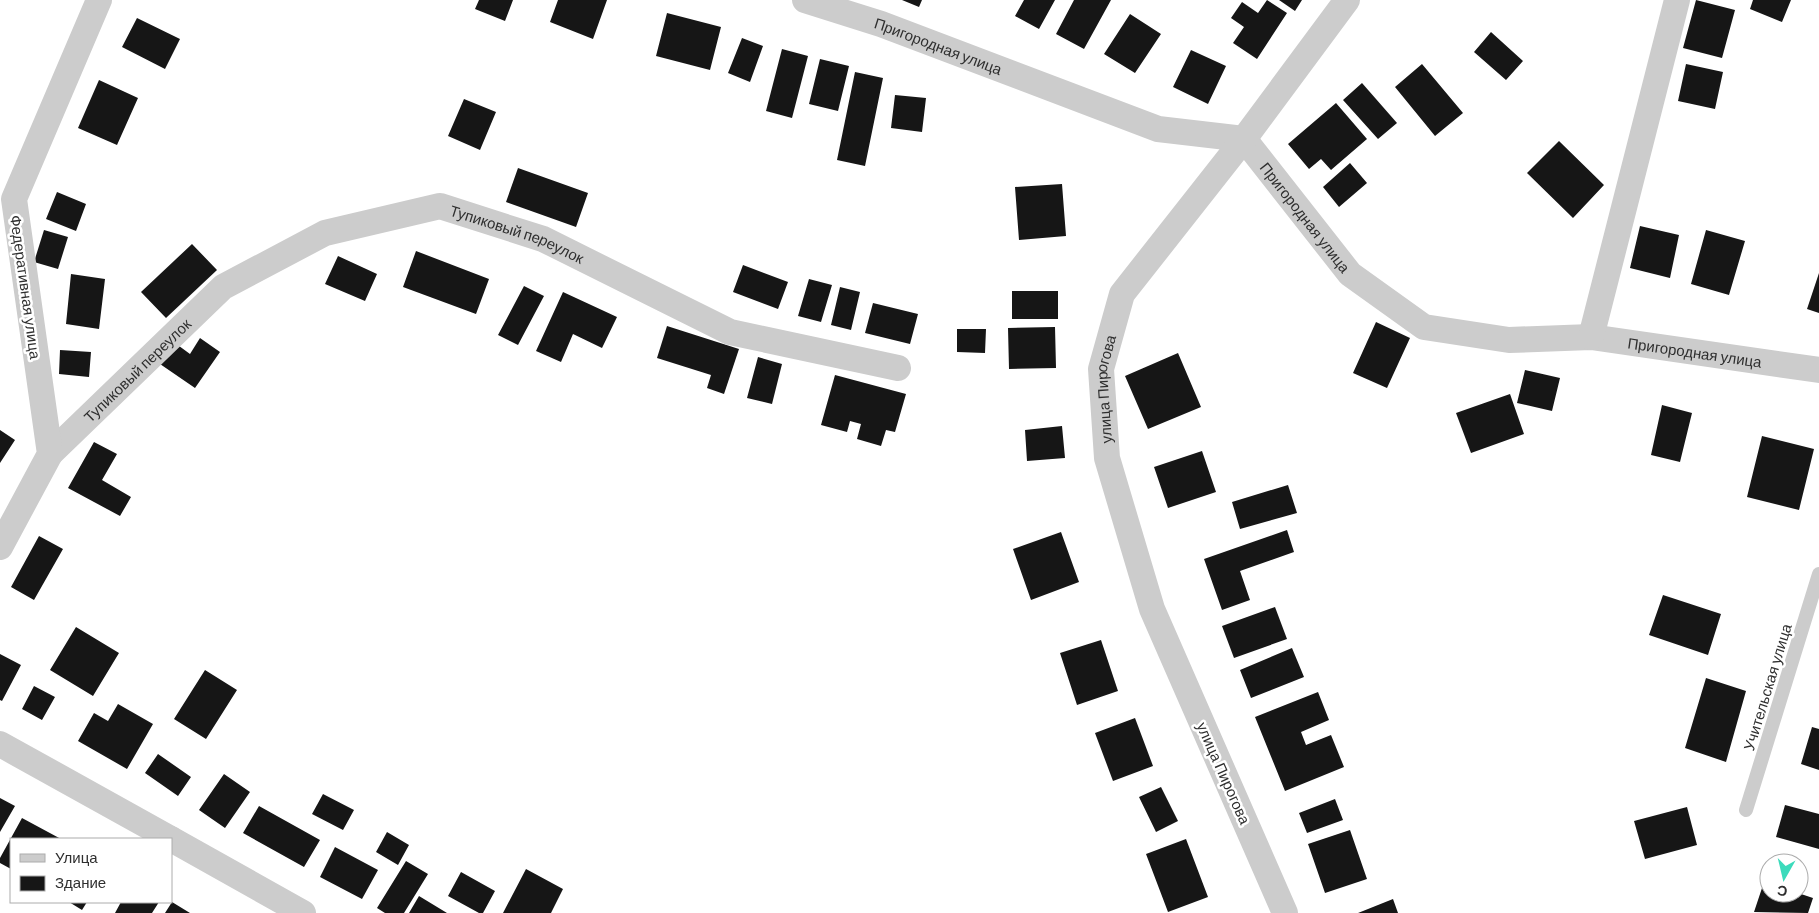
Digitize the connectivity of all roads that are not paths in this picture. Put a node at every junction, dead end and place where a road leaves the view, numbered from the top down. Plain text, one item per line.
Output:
1 (99, 0) edge
2 (805, 0) edge
3 (1347, 0) edge
4 (1677, 0) edge
5 (1244, 139) junction
6 (1591, 338) junction
7 (898, 368) dead end
8 (1819, 370) edge
9 (50, 454) junction
10 (0, 547) edge
11 (1819, 574) edge
12 (0, 744) edge
13 (1746, 810) dead end
14 (169, 838) edge
15 (172, 840) edge
16 (303, 913) edge
17 (1286, 913) edge

1 - 9 street, Федеративная улица
2 - 5 street, Пригородная улица
3 - 5 street, улица Пирогова
4 - 6 street
5 - 6 street, Пригородная улица
5 - 17 street, улица Пирогова
6 - 8 street, Пригородная улица
7 - 9 street, Тупиковый переулок
9 - 10 street
11 - 13 lane, Учительская улица
12 - 14 street
15 - 16 street

